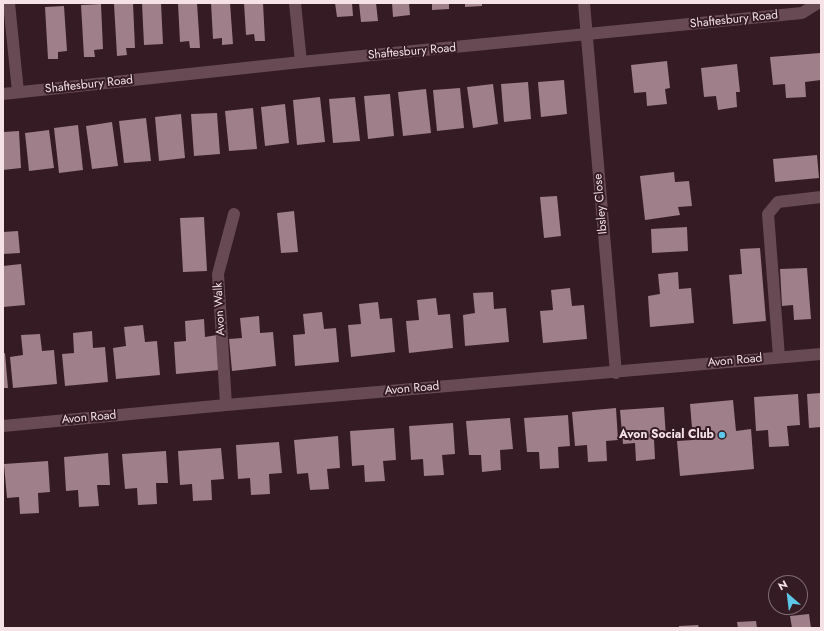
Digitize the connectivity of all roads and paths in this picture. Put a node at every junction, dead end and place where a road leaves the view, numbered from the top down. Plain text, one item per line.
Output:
1 (9, 3) edge
2 (295, 3) edge
3 (584, 3) edge
4 (818, 3) edge
5 (587, 35) junction
6 (301, 62) junction
7 (18, 92) junction
8 (3, 94) edge
9 (821, 197) edge
10 (234, 214) dead end
11 (821, 354) edge
12 (778, 357) junction
13 (616, 373) junction
14 (226, 405) junction
15 (3, 426) edge

1 - 7 street
2 - 6 street
3 - 5 street, Ibsley Close
4 - 5 street, Shaftesbury Road
5 - 6 street, Shaftesbury Road
5 - 13 street, Ibsley Close
6 - 7 street, Shaftesbury Road
7 - 8 street, Shaftesbury Road
9 - 12 street
10 - 14 street, Avon Walk
11 - 12 street, Avon Road
12 - 13 street, Avon Road
13 - 14 street, Avon Road
14 - 15 street, Avon Road

